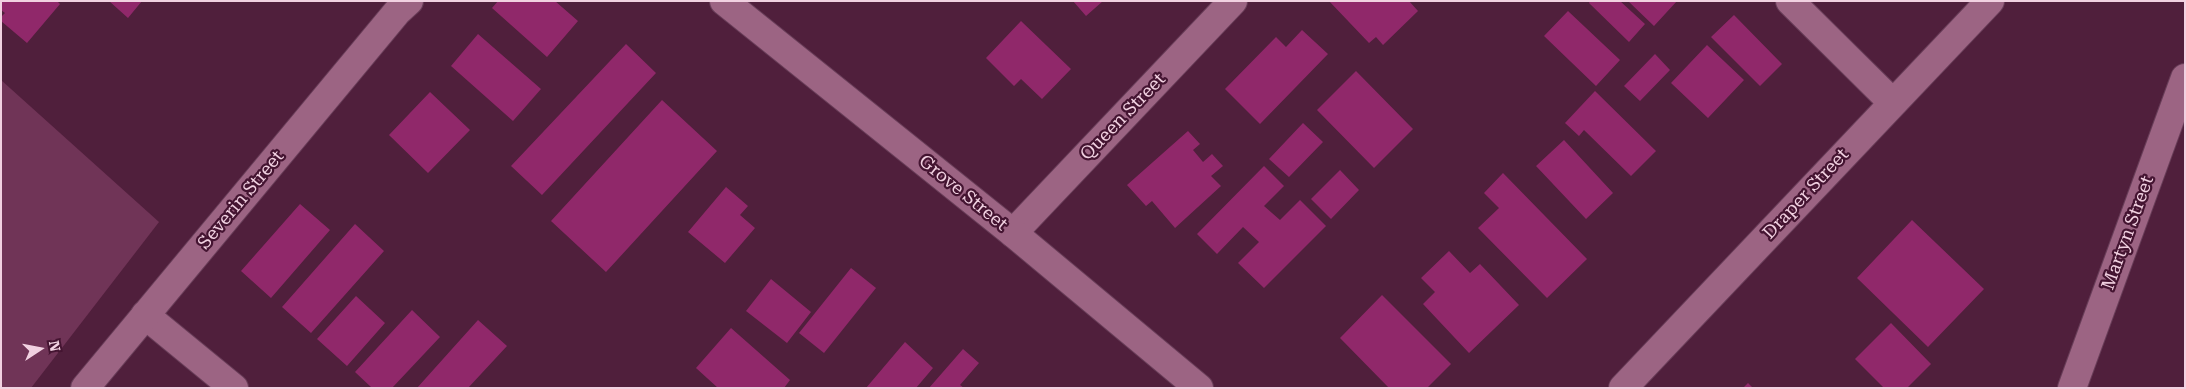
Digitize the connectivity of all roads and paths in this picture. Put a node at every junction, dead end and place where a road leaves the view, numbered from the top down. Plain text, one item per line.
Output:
1 (724, 1) edge
2 (1233, 1) edge
3 (1790, 1) edge
4 (1990, 1) edge
5 (402, 5) edge
6 (2185, 78) edge
7 (1893, 103) junction
8 (1013, 233) junction
9 (146, 315) junction
10 (85, 388) edge
11 (234, 388) edge
12 (1199, 388) edge
13 (1623, 388) edge
14 (2072, 388) edge

1 - 8 street, Grove Street
2 - 8 street, Queen Street
3 - 7 street
4 - 7 street, Draper Street
5 - 9 street, Severin Street
6 - 14 street, Martyn Street
7 - 13 street, Draper Street
8 - 12 street, Grove Street
9 - 10 street, Severin Street
9 - 11 street

